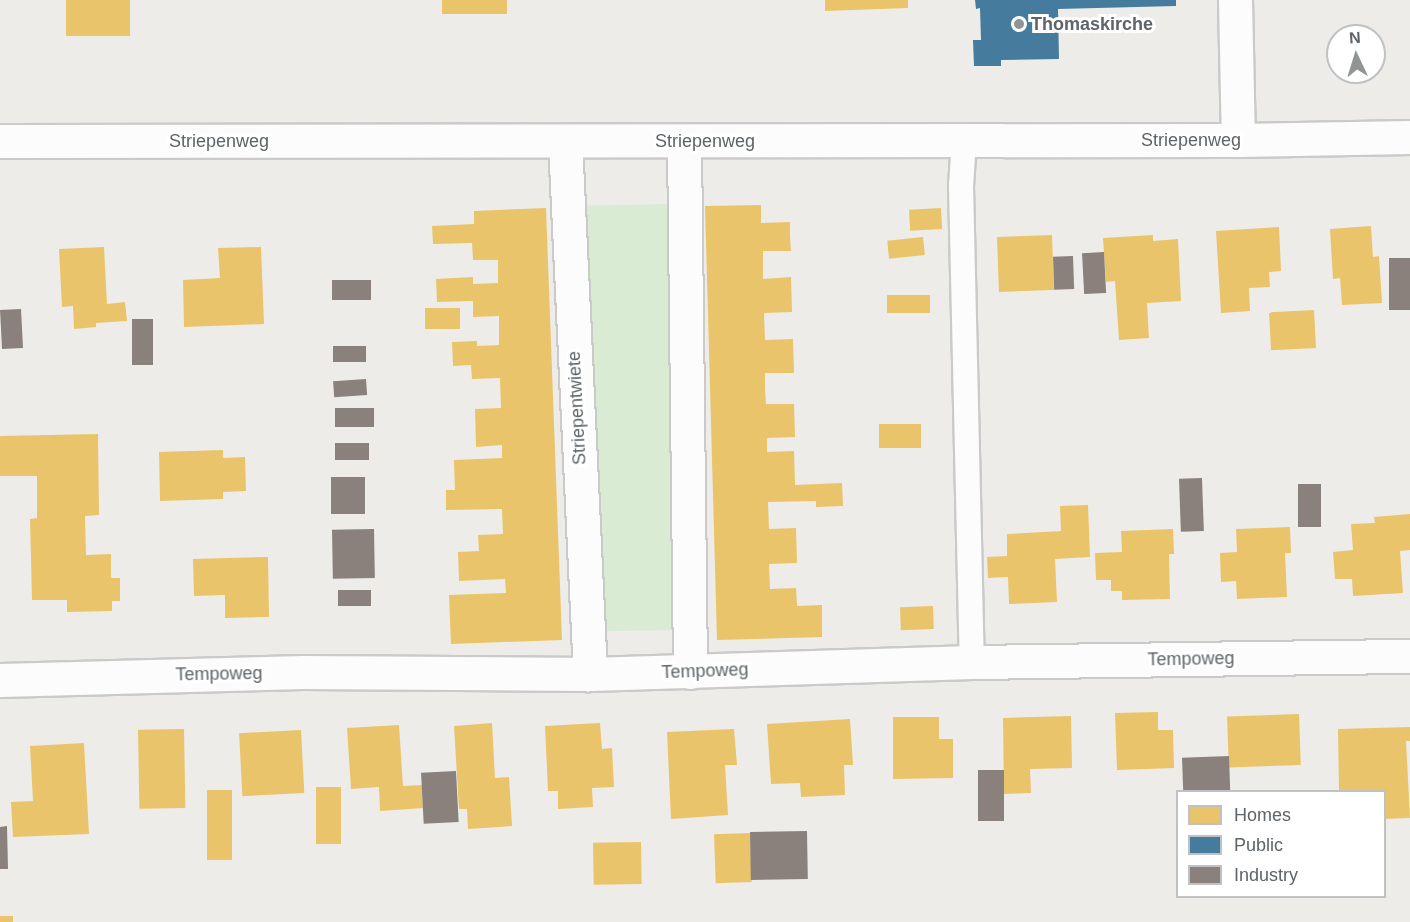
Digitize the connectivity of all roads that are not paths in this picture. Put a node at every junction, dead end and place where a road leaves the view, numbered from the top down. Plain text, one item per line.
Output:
1 (1234, 0) edge
2 (1410, 138) edge
3 (964, 140) junction
4 (1238, 140) junction
5 (0, 141) edge
6 (684, 141) junction
7 (565, 142) junction
8 (1410, 656) edge
9 (972, 662) junction
10 (690, 672) junction
11 (590, 674) junction
12 (0, 680) edge

1 - 4 street
2 - 4 street, Striepenweg
3 - 4 street, Striepenweg
3 - 6 street, Striepenweg
3 - 9 lane
5 - 7 street, Striepenweg
6 - 7 street, Striepenweg
6 - 10 street
7 - 11 street, Striepentwiete
8 - 9 street, Tempoweg
9 - 10 street, Tempoweg
10 - 11 street, Tempoweg
11 - 12 street, Tempoweg

